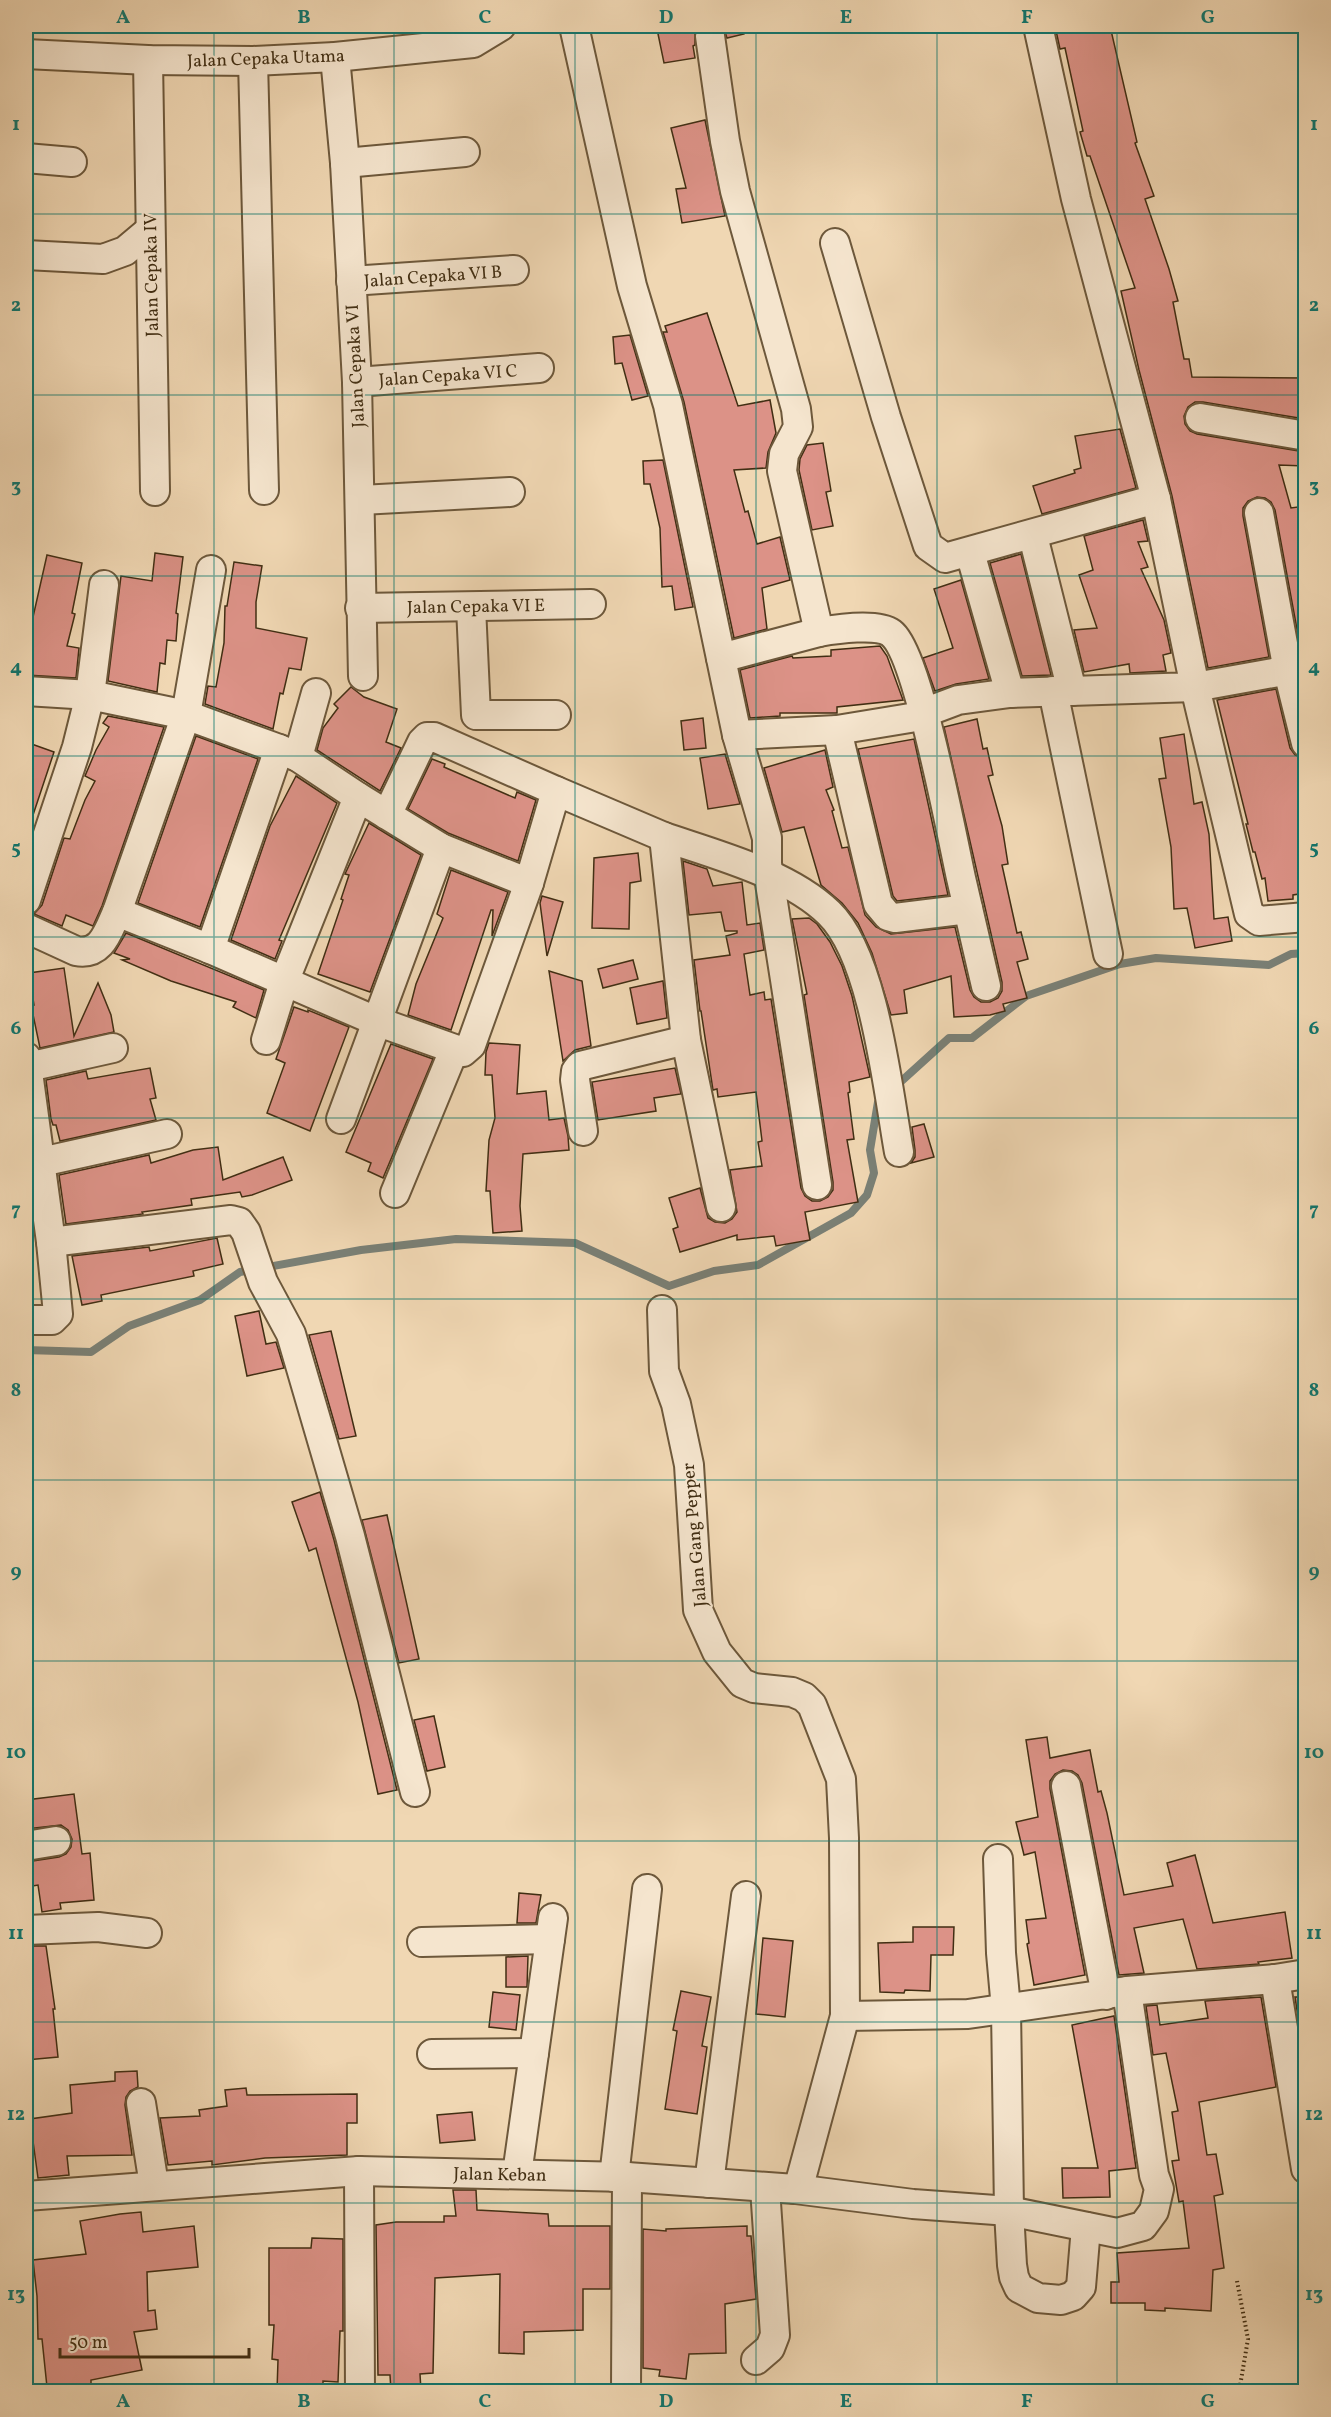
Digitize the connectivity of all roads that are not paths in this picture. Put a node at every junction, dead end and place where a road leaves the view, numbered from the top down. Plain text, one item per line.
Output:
1 (501, 26) edge
2 (574, 26) edge
3 (1038, 26) edge
4 (710, 36) dead end
5 (26, 54) edge
6 (335, 57) junction
7 (148, 60) junction
8 (253, 61) junction
9 (465, 152) dead end
10 (26, 158) edge
11 (72, 162) dead end
12 (345, 163) junction
13 (150, 230) junction
14 (835, 243) dead end
15 (26, 255) edge
16 (514, 270) dead end
17 (351, 281) junction
18 (539, 368) dead end
19 (357, 382) junction
20 (1200, 418) dead end
21 (1305, 436) edge
22 (155, 490) dead end
23 (264, 490) dead end
24 (510, 492) dead end
25 (1156, 499) junction
26 (361, 500) junction
27 (1259, 513) dead end
28 (1035, 544) dead end
29 (973, 563) dead end
30 (211, 570) dead end
31 (104, 585) dead end
32 (591, 604) dead end
33 (471, 607) junction
34 (360, 608) junction
35 (819, 632) junction
36 (721, 657) junction
37 (1297, 669) edge
38 (363, 676) dead end
39 (1195, 687) junction
40 (26, 691) edge
41 (1062, 691) junction
42 (316, 693) dead end
43 (1010, 693) junction
44 (90, 695) junction
45 (925, 713) junction
46 (186, 715) junction
47 (556, 716) dead end
48 (837, 730) junction
49 (737, 735) junction
50 (1305, 743) edge
51 (289, 753) junction
52 (556, 791) junction
53 (358, 797) junction
54 (387, 815) junction
55 (664, 837) junction
56 (441, 848) junction
57 (768, 859) junction
58 (529, 883) junction
59 (26, 900) edge
60 (968, 909) junction
61 (117, 912) junction
62 (1305, 917) edge
63 (26, 928) edge
64 (210, 949) junction
65 (1108, 954) dead end
66 (284, 981) junction
67 (986, 986) dead end
68 (376, 1021) junction
69 (266, 1040) dead end
70 (686, 1040) junction
71 (113, 1048) dead end
72 (454, 1050) junction
73 (27, 1062) edge
74 (341, 1119) dead end
75 (583, 1131) dead end
76 (167, 1134) dead end
77 (899, 1152) dead end
78 (40, 1162) junction
79 (817, 1185) dead end
80 (395, 1193) dead end
81 (721, 1207) dead end
82 (51, 1242) junction
83 (662, 1310) dead end
84 (26, 1320) edge
85 (1066, 1786) dead end
86 (415, 1792) dead end
87 (56, 1841) dead end
88 (26, 1846) edge
89 (998, 1859) dead end
90 (647, 1889) dead end
91 (746, 1896) dead end
92 (26, 1925) edge
93 (147, 1933) dead end
94 (422, 1942) dead end
95 (1305, 1974) edge
96 (1275, 1979) junction
97 (1117, 1993) junction
98 (1006, 2009) junction
99 (845, 2016) junction
100 (534, 2053) junction
101 (432, 2054) dead end
102 (141, 2103) dead end
103 (1305, 2169) edge
104 (359, 2171) junction
105 (517, 2174) junction
106 (620, 2177) junction
107 (709, 2183) junction
108 (154, 2185) junction
109 (765, 2188) junction
110 (795, 2189) junction
111 (26, 2196) edge
112 (1009, 2211) junction
113 (1086, 2227) junction
114 (756, 2360) dead end
115 (360, 2389) edge
116 (626, 2391) edge

1 - 6 street, Jalan Cepaka Utama
2 - 36 street
3 - 25 street
4 - 35 street
5 - 7 street, Jalan Cepaka Utama
6 - 8 street, Jalan Cepaka Utama
6 - 12 street, Jalan Cepaka VI
7 - 8 street, Jalan Cepaka Utama
7 - 13 street, Jalan Cepaka IV
8 - 23 street
9 - 12 street
10 - 11 street
12 - 17 street, Jalan Cepaka VI
13 - 15 street
13 - 22 street, Jalan Cepaka IV
14 - 25 street
16 - 17 street, Jalan Cepaka VI B
17 - 19 street, Jalan Cepaka VI
18 - 19 street, Jalan Cepaka VI C
19 - 26 street, Jalan Cepaka VI
20 - 21 street
24 - 26 street
25 - 39 street
26 - 34 street, Jalan Cepaka VI
27 - 37 street
28 - 41 street
29 - 43 street
30 - 46 street
31 - 44 street
32 - 33 street, Jalan Cepaka VI E
33 - 34 street, Jalan Cepaka VI E
33 - 47 street
34 - 38 street, Jalan Cepaka VI
35 - 36 street
35 - 45 street
36 - 49 street
37 - 39 street
37 - 50 street
39 - 41 street
39 - 62 street
40 - 44 street
41 - 43 street
41 - 65 street
42 - 51 street
43 - 45 street
44 - 46 street
44 - 59 street
45 - 48 street
45 - 60 street
46 - 51 street
46 - 61 street
48 - 49 street
48 - 60 street
49 - 57 street
51 - 53 street
51 - 64 street
52 - 54 street
52 - 55 street
52 - 58 street
53 - 54 street
53 - 66 street
54 - 56 street
55 - 57 street
55 - 70 street
56 - 58 street
56 - 68 street
57 - 77 street
57 - 79 street
58 - 72 street
60 - 67 street
61 - 63 street
61 - 64 street
64 - 66 street
66 - 68 street
66 - 69 street
68 - 72 street
68 - 74 street
70 - 75 street
70 - 81 street
71 - 73 street
72 - 80 street
73 - 78 street
76 - 78 street
78 - 82 street
82 - 84 street
82 - 86 street
83 - 99 street, Jalan Gang Pepper
85 - 97 street
87 - 88 street
89 - 98 street
90 - 106 street
91 - 107 street
92 - 93 street
94 - 100 street
95 - 96 street
96 - 97 street
96 - 103 street
97 - 98 street
97 - 113 street, Jalan Keban
98 - 99 street
98 - 112 street
99 - 110 street
100 - 101 street
100 - 105 street
102 - 108 street
104 - 105 street, Jalan Keban
104 - 108 street, Jalan Keban
104 - 115 street
105 - 106 street, Jalan Keban
106 - 107 street, Jalan Keban
106 - 116 street
107 - 109 street, Jalan Keban
108 - 111 street, Jalan Keban
109 - 110 street, Jalan Keban
109 - 114 street
110 - 112 street, Jalan Keban
112 - 113 street, Jalan Keban
112 - 113 street

